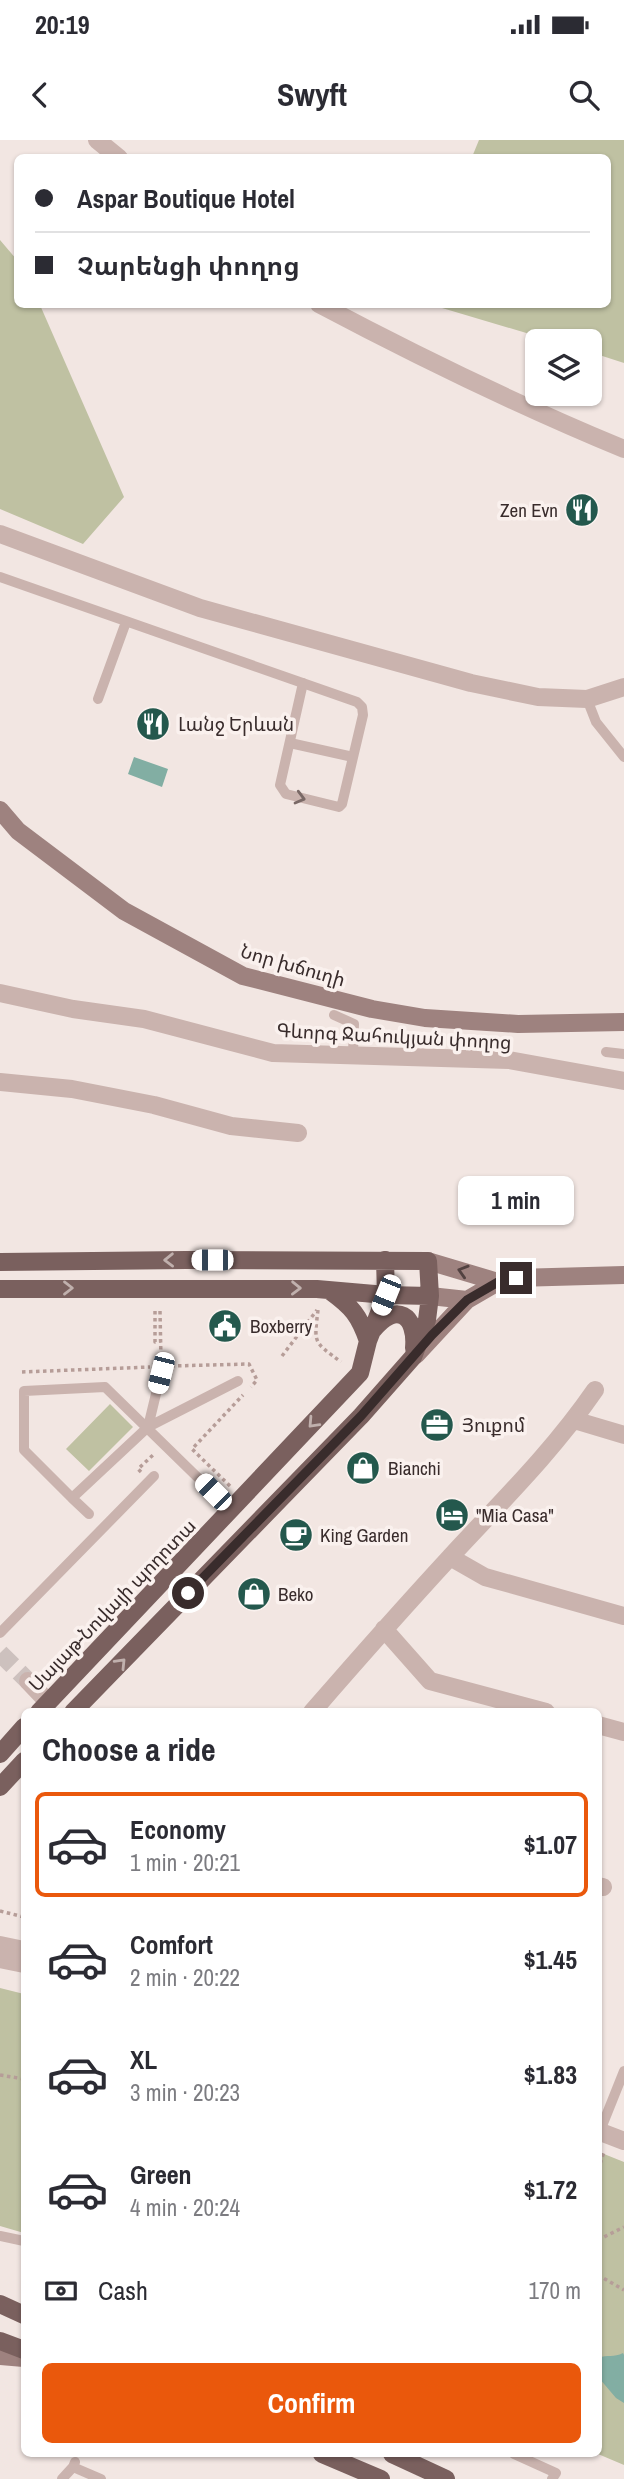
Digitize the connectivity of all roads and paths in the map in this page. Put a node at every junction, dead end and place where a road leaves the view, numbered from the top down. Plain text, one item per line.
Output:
1 (97, 140) edge
2 (114, 154) edge
3 (326, 308) edge
4 (624, 449) edge
5 (0, 534) edge
6 (0, 577) edge
7 (126, 622) junction
8 (303, 683) junction
9 (624, 687) edge
10 (98, 699) dead end
11 (587, 699) junction
12 (290, 743) junction
13 (353, 757) junction
14 (624, 757) edge
15 (0, 810) edge
16 (0, 993) edge
17 (334, 1015) dead end
18 (624, 1022) edge
19 (606, 1052) dead end
20 (353, 1054) junction
21 (624, 1054) edge
22 (624, 1081) edge
23 (0, 1082) edge
24 (298, 1133) dead end
25 (385, 1260) junction
26 (428, 1261) junction
27 (0, 1262) edge
28 (624, 1275) edge
29 (498, 1282) junction
30 (0, 1289) edge
31 (330, 1291) junction
32 (386, 1295) junction
33 (430, 1297) junction
34 (467, 1300) junction
35 (158, 1311) dead end
36 (370, 1337) junction
37 (282, 1356) dead end
38 (414, 1357) junction
39 (341, 1362) dead end
40 (161, 1368) joint
41 (22, 1372) dead end
42 (238, 1381) dead end
43 (595, 1391) dead end
44 (574, 1420) junction
45 (148, 1427) junction
46 (624, 1436) edge
47 (162, 1464) dead end
48 (138, 1469) dead end
49 (154, 1476) dead end
50 (230, 1486) dead end
51 (72, 1498) junction
52 (231, 1510) junction
53 (89, 1514) dead end
54 (450, 1557) junction
55 (624, 1616) edge
56 (384, 1629) junction
57 (0, 1633) edge
58 (28, 1681) tunnel mouth
59 (43, 1707) edge
60 (77, 1708) edge
61 (316, 1708) edge
62 (531, 1708) edge
63 (602, 1727) edge
64 (21, 1730) edge
65 (624, 1732) edge
66 (0, 1754) edge
67 (21, 1764) edge
68 (0, 1787) edge
69 (0, 1911) edge
70 (21, 1916) edge
71 (0, 1945) edge
72 (21, 1949) edge
73 (0, 1959) edge
74 (21, 1963) edge
75 (624, 2071) edge
76 (0, 2075) edge
77 (21, 2078) edge
78 (602, 2126) edge
79 (602, 2129) edge
80 (624, 2129) edge
81 (602, 2130) edge
82 (624, 2141) edge
83 (624, 2227) edge
84 (0, 2236) edge
85 (602, 2238) edge
86 (21, 2240) edge
87 (602, 2277) edge
88 (624, 2290) edge
89 (0, 2306) edge
90 (21, 2314) edge
91 (21, 2350) edge
92 (0, 2353) edge
93 (21, 2357) edge
94 (329, 2457) edge
95 (398, 2457) edge
96 (521, 2457) edge
97 (62, 2479) edge
98 (101, 2479) edge
99 (381, 2479) edge
100 (446, 2479) edge
101 (552, 2479) edge

1 - 2 street
3 - 4 street
5 - 11 street
6 - 7 lane
7 - 8 lane
7 - 10 lane
8 - 12 lane
8 - 13 lane
9 - 11 street
11 - 14 lane
12 - 13 lane
12 -> 13 lane
15 - 18 main road, Նոր խճուղի
16 - 20 street, Գևորգ Ջահուկյան փողոց
17 - 20 lane
19 - 21 lane
20 - 22 street, Գևորգ Ջահուկյան փողոց
23 - 24 street
25 - 26 main road
25 -> 27 main road
25 - 32 main road
29 -> 26 main road
26 - 33 main road
28 - 29 main road
29 - 34 main road
30 -> 31 main road
31 - 32 main road
31 - 36 main road
32 - 33 main road
32 - 36 main road, Սայաթ-Նովայի պողոտա
33 - 34 main road
33 - 38 main road
34 - 38 main road
35 - 40 path
36 - 38 main road
36 -> 52 main road, Սայաթ-Նովայի պողոտա
37 - 39 path
60 -> 38 main road
40 - 45 lane
41 - 50 path
42 - 45 lane
43 - 44 street
44 - 46 street
44 - 54 street
45 - 51 lane
45 - 51 lane
45 - 52 lane
47 - 48 path
49 - 57 lane
51 - 53 lane
52 - 59 main road, Սայաթ-Նովայի պողոտա
54 - 55 street
54 - 56 street
56 - 61 street
56 - 62 street
58 - 59 street
63 - 65 street
64 - 66 main road
67 - 68 main road
69 - 70 path
71 - 72 street
73 - 74 street
75 - 78 lane
76 - 77 path
79 - 80 street
81 - 82 street
83 - 85 path
84 - 86 lane
87 - 88 path
89 - 90 main road
91 - 92 main road
92 - 93 main road
94 - 99 main road
95 - 100 main road
96 - 101 lane
97 - 98 lane

